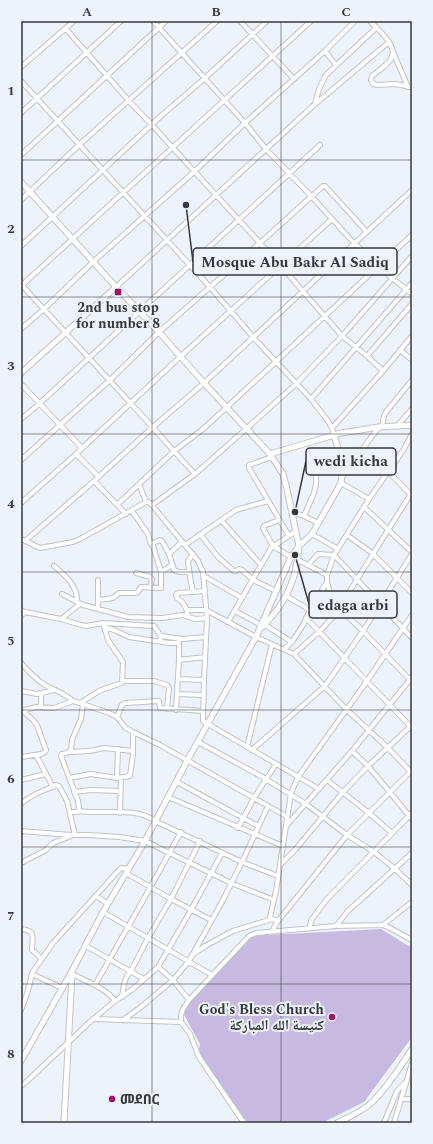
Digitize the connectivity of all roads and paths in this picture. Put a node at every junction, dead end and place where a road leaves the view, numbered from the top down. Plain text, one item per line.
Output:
1 (74, 21) edge
2 (121, 21) edge
3 (153, 21) edge
4 (166, 21) edge
5 (217, 21) edge
6 (240, 21) edge
7 (267, 21) edge
8 (311, 21) edge
9 (355, 21) edge
10 (370, 21) edge
11 (159, 27) junction
12 (66, 28) junction
13 (376, 28) junction
14 (252, 34) junction
15 (389, 42) junction
16 (325, 51) junction
17 (86, 52) junction
18 (393, 52) junction
19 (182, 54) junction
20 (272, 57) junction
21 (336, 65) junction
22 (21, 67) edge
23 (107, 76) junction
24 (204, 79) junction
25 (294, 79) junction
26 (21, 81) edge
27 (410, 87) edge
28 (37, 98) junction
29 (129, 101) junction
30 (224, 101) junction
31 (314, 105) junction
32 (21, 112) edge
33 (58, 121) junction
34 (245, 123) junction
35 (152, 124) junction
36 (79, 145) junction
37 (320, 145) dead end
38 (173, 147) junction
39 (266, 149) junction
40 (21, 155) edge
41 (103, 171) junction
42 (195, 171) junction
43 (289, 173) junction
44 (21, 182) edge
45 (412, 190) edge
46 (30, 192) junction
47 (124, 193) junction
48 (217, 195) junction
49 (311, 196) junction
50 (21, 200) edge
51 (52, 217) junction
52 (144, 217) junction
53 (332, 219) junction
54 (239, 220) junction
55 (366, 231) junction
56 (412, 235) edge
57 (72, 239) junction
58 (166, 241) junction
59 (260, 243) junction
60 (354, 243) junction
61 (21, 246) edge
62 (412, 256) edge
63 (93, 262) junction
64 (280, 265) junction
65 (190, 266) junction
66 (379, 266) junction
67 (392, 278) junction
68 (412, 282) edge
69 (21, 285) edge
70 (116, 287) junction
71 (210, 287) junction
72 (406, 289) junction
73 (302, 291) junction
74 (412, 294) edge
75 (412, 304) edge
76 (43, 310) junction
77 (231, 311) junction
78 (139, 312) junction
79 (324, 316) junction
80 (21, 329) edge
81 (159, 332) junction
82 (65, 333) junction
83 (342, 336) junction
84 (412, 336) edge
85 (253, 337) junction
86 (356, 348) junction
87 (400, 350) junction
88 (181, 356) junction
89 (367, 356) junction
90 (89, 357) junction
91 (412, 360) edge
92 (276, 361) junction
93 (383, 372) junction
94 (21, 373) edge
95 (110, 380) junction
96 (412, 380) edge
97 (204, 383) junction
98 (297, 383) junction
99 (21, 384) edge
100 (311, 399) junction
101 (131, 403) junction
102 (39, 404) junction
103 (227, 407) junction
104 (412, 409) edge
105 (21, 419) edge
106 (412, 424) edge
107 (60, 426) junction
108 (397, 426) junction
109 (153, 427) junction
110 (381, 427) junction
111 (332, 428) junction
112 (246, 429) junction
113 (412, 434) edge
114 (334, 435) junction
115 (407, 441) junction
116 (412, 445) edge
117 (364, 447) junction
118 (82, 448) junction
119 (173, 452) junction
120 (76, 454) junction
121 (271, 456) junction
122 (21, 460) edge
123 (316, 468) dead end
124 (388, 473) junction
125 (195, 474) junction
126 (99, 477) junction
127 (342, 477) junction
128 (94, 482) junction
129 (341, 483) junction
130 (139, 484) junction
131 (411, 494) edge
132 (369, 499) junction
133 (268, 501) junction
134 (21, 502) edge
135 (146, 502) junction
136 (117, 505) junction
137 (152, 505) junction
138 (364, 507) junction
139 (132, 511) junction
140 (292, 512) junction
141 (126, 514) junction
142 (304, 516) junction
143 (221, 520) junction
144 (279, 520) junction
145 (318, 523) junction
146 (388, 529) junction
147 (296, 531) junction
148 (200, 534) junction
149 (312, 534) junction
150 (347, 535) junction
151 (289, 536) junction
152 (23, 540) edge
153 (183, 543) junction
154 (151, 544) junction
155 (272, 546) junction
156 (299, 546) junction
157 (338, 549) junction
158 (372, 553) junction
159 (412, 553) edge
160 (169, 554) junction
161 (192, 554) junction
162 (334, 555) junction
163 (291, 557) junction
164 (298, 560) junction
165 (172, 565) junction
166 (261, 565) junction
167 (308, 565) junction
168 (54, 566) dead end
169 (161, 572) junction
170 (189, 572) junction
171 (136, 573) dead end
172 (327, 575) junction
173 (204, 576) junction
174 (397, 577) junction
175 (98, 580) dead end
176 (253, 580) junction
177 (356, 580) junction
178 (327, 582) junction
179 (150, 588) junction
180 (205, 591) junction
181 (276, 591) junction
182 (193, 592) junction
183 (412, 593) edge
184 (62, 594) dead end
185 (286, 596) junction
186 (242, 598) junction
187 (99, 600) junction
188 (79, 603) junction
189 (380, 604) junction
190 (339, 608) junction
191 (98, 609) junction
192 (187, 610) junction
193 (206, 610) junction
194 (310, 610) junction
195 (23, 611) edge
196 (235, 611) junction
197 (412, 615) edge
198 (21, 616) edge
199 (128, 616) junction
200 (188, 616) junction
201 (207, 618) junction
202 (306, 618) junction
203 (61, 619) junction
204 (228, 622) junction
205 (128, 624) junction
206 (104, 625) junction
207 (262, 626) junction
208 (403, 628) junction
209 (320, 631) junction
210 (363, 631) junction
211 (161, 636) junction
212 (206, 637) junction
213 (256, 637) junction
214 (412, 638) edge
215 (160, 641) junction
216 (179, 641) junction
217 (292, 642) junction
218 (272, 644) junction
219 (284, 649) junction
220 (294, 654) junction
221 (385, 654) junction
222 (205, 657) junction
223 (345, 658) junction
224 (179, 660) junction
225 (21, 663) edge
226 (178, 679) junction
227 (411, 679) edge
228 (204, 680) junction
229 (123, 681) junction
230 (366, 681) junction
231 (325, 686) junction
232 (54, 690) junction
233 (21, 691) edge
234 (41, 693) junction
235 (169, 695) junction
236 (177, 695) junction
237 (204, 695) junction
238 (72, 701) junction
239 (82, 703) junction
240 (389, 704) junction
241 (41, 706) junction
242 (167, 709) junction
243 (346, 709) junction
244 (176, 710) junction
245 (22, 711) edge
246 (203, 712) junction
247 (117, 717) junction
248 (208, 723) junction
249 (411, 727) edge
250 (369, 730) junction
251 (133, 732) junction
252 (198, 742) junction
253 (247, 747) junction
254 (388, 748) junction
255 (118, 749) junction
256 (252, 750) junction
257 (133, 751) junction
258 (352, 751) junction
259 (70, 752) junction
260 (36, 755) junction
261 (21, 757) edge
262 (187, 761) junction
263 (276, 764) junction
264 (368, 766) junction
265 (412, 771) edge
266 (46, 774) junction
267 (21, 776) edge
268 (298, 777) junction
269 (69, 778) junction
270 (119, 778) junction
271 (267, 779) junction
272 (21, 780) edge
273 (327, 780) junction
274 (177, 782) junction
275 (21, 784) edge
276 (53, 787) junction
277 (319, 789) junction
278 (121, 790) junction
279 (74, 792) junction
280 (343, 792) junction
281 (390, 792) junction
282 (291, 794) junction
283 (168, 797) junction
284 (254, 798) junction
285 (21, 804) edge
286 (306, 804) junction
287 (268, 806) junction
288 (79, 811) junction
289 (70, 812) junction
290 (120, 812) junction
291 (369, 812) junction
292 (286, 816) junction
293 (323, 816) junction
294 (411, 816) edge
295 (243, 818) junction
296 (155, 821) junction
297 (258, 826) junction
298 (286, 827) junction
299 (238, 828) junction
300 (21, 831) edge
301 (181, 832) junction
302 (392, 833) junction
303 (254, 834) junction
304 (73, 835) junction
305 (347, 835) junction
306 (145, 841) junction
307 (200, 841) junction
308 (283, 846) junction
309 (374, 852) junction
310 (169, 853) junction
311 (222, 853) junction
312 (412, 853) edge
313 (190, 862) junction
314 (242, 862) junction
315 (21, 863) edge
316 (280, 865) junction
317 (395, 869) junction
318 (127, 871) junction
319 (212, 873) junction
320 (278, 876) junction
321 (231, 882) junction
322 (412, 885) edge
323 (150, 888) junction
324 (96, 896) junction
325 (171, 899) junction
326 (274, 900) junction
327 (412, 902) edge
328 (108, 904) junction
329 (191, 910) junction
330 (103, 912) junction
331 (272, 919) junction
332 (211, 920) junction
333 (278, 921) junction
334 (383, 925) junction
335 (336, 926) junction
336 (128, 927) junction
337 (309, 928) junction
338 (21, 929) edge
339 (272, 931) junction
340 (148, 938) junction
341 (412, 940) edge
342 (86, 946) junction
343 (168, 949) junction
344 (192, 955) junction
345 (42, 958) junction
346 (110, 960) junction
347 (189, 961) junction
348 (158, 966) junction
349 (131, 971) junction
350 (72, 972) junction
351 (32, 974) junction
352 (212, 975) junction
353 (144, 979) junction
354 (173, 980) junction
355 (95, 985) junction
356 (62, 988) junction
357 (122, 997) junction
358 (189, 1000) junction
359 (115, 1001) junction
360 (21, 1010) edge
361 (93, 1019) junction
362 (123, 1020) junction
363 (181, 1022) junction
364 (68, 1043) junction
365 (412, 1049) edge
366 (21, 1061) edge
367 (412, 1063) edge
368 (402, 1065) junction
369 (406, 1083) junction
370 (21, 1086) edge
371 (412, 1098) edge
372 (401, 1099) junction
373 (64, 1123) edge
374 (244, 1123) edge
375 (338, 1123) edge
376 (384, 1123) edge
377 (394, 1123) edge

1 - 12 street
2 - 17 street
3 - 11 street
4 - 11 street
5 - 19 street
6 - 14 street
7 - 14 street
8 - 20 street
9 - 16 street
10 - 13 street
11 - 19 street
11 - 23 street
12 - 17 street
12 - 22 street
13 - 15 street
13 - 21 street
14 - 20 street
14 - 24 street
15 - 18 street
15 - 31 street
16 - 21 street
16 - 25 street
17 - 23 street
17 - 28 street
18 - 27 street
18 - 27 street
19 - 24 street
19 - 29 street
20 - 25 street
20 - 30 street
21 - 31 street
23 - 29 street
23 - 33 street
24 - 30 street
24 - 35 street
25 - 34 street
26 - 28 street
28 - 32 street
28 - 33 street
29 - 35 street
29 - 36 street
30 - 34 street
30 - 38 street
31 - 39 street
33 - 36 street
33 - 40 street
34 - 39 street
34 - 42 street
35 - 38 street
35 - 41 street
36 - 41 street
36 - 46 street
37 - 43 street
38 - 42 street
38 - 47 street
39 - 43 street
39 - 48 street
41 - 47 street
41 - 51 street
42 - 48 street
42 - 52 street
43 - 49 street
43 - 54 street
44 - 46 street
45 - 55 street
46 - 50 street
46 - 51 street
47 - 52 street
47 - 57 street
48 - 54 street
48 - 58 street
49 - 53 street
49 - 55 street
49 - 59 street
51 - 57 street
51 - 61 street
52 - 58 street
52 - 63 street
53 - 60 street
53 - 64 street
54 - 59 street
54 - 65 street
55 - 60 street
56 - 66 street
57 - 63 street
57 - 69 street
58 - 65 street
58 - 70 street
59 - 64 street
59 - 71 street
60 - 66 street
60 - 73 street
62 - 67 street
63 - 70 street
63 - 76 street
64 - 73 street
64 - 77 street
65 - 71 street
65 - 78 street
66 - 67 street
66 - 79 street
67 - 72 street
67 - 83 street
68 - 72 street
69 - 76 street
70 - 78 street
70 - 82 street
71 - 77 street
71 - 81 street
72 - 74 street
72 - 86 street
73 - 79 street
73 - 85 street
75 - 89 street
76 - 80 street
76 - 82 street
77 - 85 street
77 - 88 street
78 - 81 street
78 - 90 street
79 - 83 street
79 - 92 street
81 - 88 street
81 - 95 street
82 - 90 street
82 - 94 street
83 - 86 street
83 - 98 street
84 - 87 street
85 - 92 street
85 - 97 street
86 - 89 street
86 - 100 street
87 - 91 street
87 - 93 street
88 - 97 street
88 - 101 street
89 - 93 street
90 - 95 street
90 - 102 street
92 - 98 street
92 - 103 street
93 - 111 street
95 - 101 street
95 - 107 street
96 - 110 street
97 - 103 street
97 - 109 street
98 - 100 street
98 - 112 street
99 - 102 street
100 - 111 street
101 - 109 street
101 - 118 street
102 - 105 street
102 - 107 street
103 - 112 street
103 - 119 street
104 - 108 street
106 - 108 street
107 - 118 street
107 - 122 street
108 - 110 street
109 - 119 street
109 - 126 street
110 - 114 street
110 - 117 street
111 - 114 street
112 - 121 street
112 - 125 street
113 - 115 street
114 - 121 street
114 - 127 street
115 - 116 street
115 - 124 street
117 - 124 street
117 - 127 street
118 - 120 street
119 - 125 street
119 - 130 street
120 - 126 street
120 - 134 street
121 - 133 street
121 - 140 street
123 - 142 street
124 - 131 street
124 - 132 street
125 - 137 street
126 - 128 street
127 - 129 street
128 - 136 street
128 - 152 street
129 - 132 street
129 - 145 street
130 - 135 street
130 - 136 street
131 - 146 street
132 - 138 street
133 - 143 street
133 - 144 street
135 - 137 street
135 - 139 street
136 - 141 street
137 - 153 street
138 - 146 street
138 - 150 street
139 - 141 street
139 - 154 street
140 - 142 street
140 - 147 street
141 - 152 street
142 - 145 street
143 - 148 street
143 - 166 street
144 - 151 street
144 - 155 street
145 - 149 street
146 - 158 street
146 - 159 street
147 - 151 street
147 - 156 street
148 - 153 street
148 - 176 street
149 - 156 street
149 - 157 street
150 - 157 street
150 - 158 street
151 - 155 street
153 - 160 street
153 - 161 street
154 - 160 street
154 - 169 street
155 - 163 street
155 - 166 street
156 - 163 street
156 - 164 street
157 - 162 street
158 - 174 street
158 - 177 street
159 - 174 street
160 - 165 street
161 - 170 street
161 - 173 street
162 - 167 street
162 - 172 street
162 - 177 street
163 - 181 street
164 - 167 street
164 - 185 street
165 - 169 street
165 - 170 street
166 - 176 street
167 - 172 street
168 - 188 street
169 - 179 street
170 - 182 street
171 - 179 street
172 - 178 street
173 - 180 street
173 - 186 street
174 - 183 street
174 - 189 street
175 - 187 street
176 - 181 street
176 - 186 street
177 - 189 street
177 - 190 street
178 - 190 street
178 - 194 street
179 - 187 street
180 - 182 street
180 - 193 street
181 - 207 street
182 - 192 street
184 - 188 street
185 - 194 street
185 - 207 street
186 - 196 street
187 - 191 street
188 - 191 street
188 - 203 street
189 - 208 street
189 - 210 street
190 - 209 street
190 - 210 street
191 - 199 street
192 - 193 street
192 - 200 street
193 - 201 street
193 - 204 street
194 - 202 street
195 - 198 street
195 - 203 street
196 - 204 street
196 - 207 street
197 - 208 street
199 - 200 street
199 - 205 street
200 - 201 street
201 - 212 street
202 - 209 street
202 - 217 street
203 - 206 street
204 - 213 street
205 - 206 street
205 - 211 street
206 - 215 street
206 - 229 street
207 - 213 street
207 - 217 street
208 - 214 street
208 - 221 street
209 - 220 street
209 - 223 street
210 - 221 street
210 - 223 street
211 - 215 street
211 - 216 street
212 - 216 street
212 - 222 street
213 - 218 street
213 - 248 street
215 - 216 street
216 - 224 street
217 - 219 street
218 - 219 street
218 - 253 street
219 - 220 street
220 - 231 street
221 - 227 street
221 - 230 street
222 - 224 street
222 - 228 street
223 - 230 street
223 - 231 street
224 - 226 street
225 - 232 street
226 - 228 street
226 - 236 street
227 - 240 street
228 - 237 street
229 - 235 street
229 - 239 street
230 - 240 street
230 - 243 street
231 - 243 street
231 - 256 street
232 - 234 street
232 - 238 street
233 - 234 street
234 - 241 street
235 - 236 street
235 - 242 street
236 - 237 street
236 - 244 street
237 - 246 street
238 - 239 street
238 - 241 street
239 - 247 street
239 - 259 street
240 - 249 street
240 - 250 street
241 - 245 street
242 - 244 street
242 - 247 street
243 - 250 street
243 - 268 street
244 - 246 street
245 - 260 street
246 - 248 street
247 - 251 street
248 - 252 street
248 - 253 street
249 - 254 street
250 - 254 street
250 - 258 street
251 - 257 street
251 - 262 street
252 - 262 street
252 - 271 street
253 - 256 street
254 - 264 street
254 - 265 street
255 - 257 street
255 - 259 street
255 - 270 street
256 - 263 street
257 - 270 street
258 - 264 street
258 - 273 street
259 - 269 street
260 - 261 street
260 - 266 street
262 - 274 street
262 - 284 street
263 - 268 street
263 - 271 street
264 - 280 street
264 - 281 street
265 - 281 street
266 - 272 street
266 - 276 street
267 - 272 street
268 - 277 street
268 - 282 street
269 - 270 street
269 - 279 street
270 - 278 street
271 - 282 street
271 - 284 street
272 - 275 street
273 - 277 street
273 - 280 street
274 - 283 street
274 - 295 street
276 - 285 street
276 - 289 street
277 - 286 street
278 - 279 street
278 - 290 street
279 - 288 street
280 - 291 street
280 - 293 street
281 - 291 street
281 - 294 street
282 - 286 street
282 - 292 street
283 - 296 street
283 - 299 street
284 - 287 street
284 - 295 street
286 - 293 street
286 - 298 street
287 - 292 street
287 - 297 street
288 - 289 street
288 - 290 street
289 - 304 street
290 - 296 street
291 - 302 street
291 - 305 street
292 - 298 street
293 - 305 street
293 - 316 street
294 - 302 street
295 - 297 street
295 - 299 street
296 - 301 street
296 - 306 street
297 - 303 street
298 - 308 street
299 - 303 street
300 - 304 street
301 - 307 street
301 - 310 street
302 - 309 street
303 - 308 street
303 - 314 street
304 - 306 street
304 - 315 street
305 - 309 street
305 - 333 street
306 - 310 street
306 - 318 street
307 - 311 street
307 - 313 street
308 - 316 street
309 - 317 street
309 - 337 street
310 - 313 street
310 - 323 street
311 - 314 street
311 - 319 street
312 - 317 street
313 - 319 street
313 - 325 street
314 - 320 street
314 - 321 street
316 - 320 street
317 - 322 street
317 - 335 street
318 - 323 street
318 - 324 street
318 - 328 street
319 - 321 street
319 - 329 street
320 - 326 street
321 - 326 street
321 - 332 street
323 - 325 street
323 - 336 street
324 - 328 street
324 - 345 street
325 - 329 street
325 - 340 street
326 - 331 street
327 - 334 street
328 - 330 street
329 - 332 street
329 - 343 street
330 - 336 street
330 - 342 street
331 - 333 street
331 - 344 street
332 - 344 street
333 - 339 street
334 - 335 street
334 - 341 street
335 - 337 street
336 - 340 street
336 - 346 street
337 - 339 street
338 - 345 street
339 - 352 street
340 - 343 street
340 - 349 street
342 - 346 street
342 - 350 street
343 - 347 street
343 - 348 street
344 - 347 street
345 - 351 street
346 - 349 street
346 - 355 street
347 - 352 street
347 - 354 street
348 - 353 street
348 - 354 street
349 - 353 street
349 - 357 street
350 - 355 street
350 - 356 street
350 - 364 street
351 - 356 street
351 - 360 street
352 - 358 street
353 - 357 street
354 - 358 street
354 - 362 street
355 - 359 street
356 - 366 street
357 - 359 street
358 - 363 street
359 - 361 street
361 - 362 street
361 - 364 street
362 - 363 street
363 - 374 street
364 - 370 street
364 - 373 street
365 - 368 street
367 - 368 street
367 - 369 street
368 - 375 street
369 - 372 street
369 - 376 street
371 - 372 street
372 - 377 street

